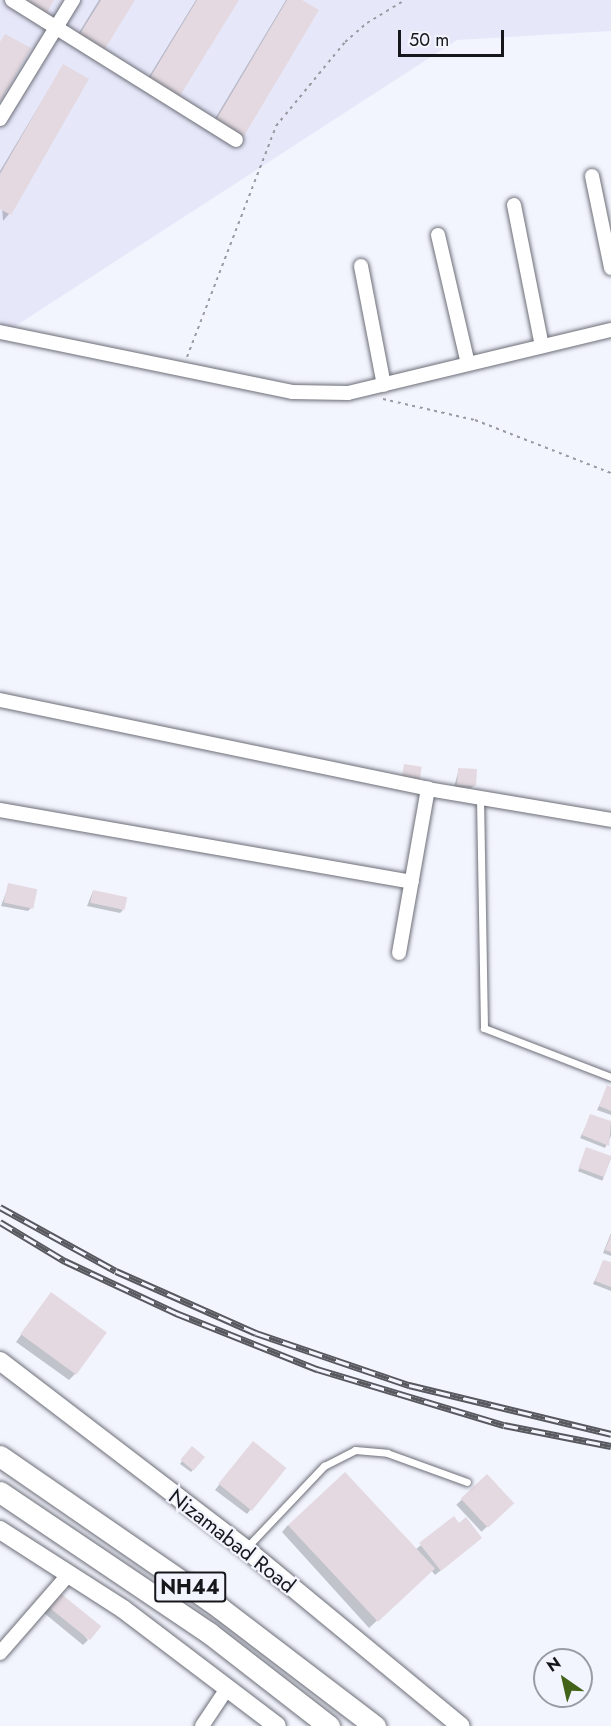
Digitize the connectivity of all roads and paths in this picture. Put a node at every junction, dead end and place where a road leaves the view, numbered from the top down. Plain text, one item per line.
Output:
1 (12, 0) edge
2 (73, 0) edge
3 (405, 0) edge
4 (56, 28) junction
5 (0, 119) edge
6 (236, 140) dead end
7 (592, 176) dead end
8 (513, 205) dead end
9 (438, 235) dead end
10 (361, 266) dead end
11 (611, 268) edge
12 (611, 330) edge
13 (0, 332) edge
14 (542, 346) junction
15 (468, 364) junction
16 (182, 371) junction
17 (384, 385) junction
18 (381, 399) dead end
19 (611, 473) edge
20 (0, 700) edge
21 (428, 789) junction
22 (480, 798) junction
23 (0, 810) edge
24 (611, 820) edge
25 (412, 882) junction
26 (399, 953) dead end
27 (611, 1077) edge
28 (0, 1361) edge
29 (0, 1456) edge
30 (467, 1482) dead end
31 (0, 1492) edge
32 (0, 1530) edge
33 (246, 1549) junction
34 (68, 1575) junction
35 (0, 1653) edge
36 (228, 1687) junction
37 (272, 1724) edge
38 (202, 1726) edge
39 (329, 1726) edge
40 (375, 1726) edge
41 (461, 1726) edge

1 - 4 street
2 - 4 street
3 - 16 path
4 - 5 street
4 - 6 street
7 - 11 street
8 - 14 street
9 - 15 street
10 - 17 street
12 - 14 street
13 - 16 street
14 - 15 street
15 - 17 street
16 - 17 street
18 - 19 path
20 - 21 street
21 - 22 street
21 - 25 street
22 - 24 street
22 - 27 lane
23 - 25 street
25 - 26 street
28 - 33 main road, Nizamabad Road
29 - 40 highway, NH44
30 - 33 lane
31 - 39 highway, NH44
32 - 34 main road
33 - 41 main road, Nizamabad Road
34 - 35 street
34 - 36 main road
36 - 37 main road
36 - 38 street

